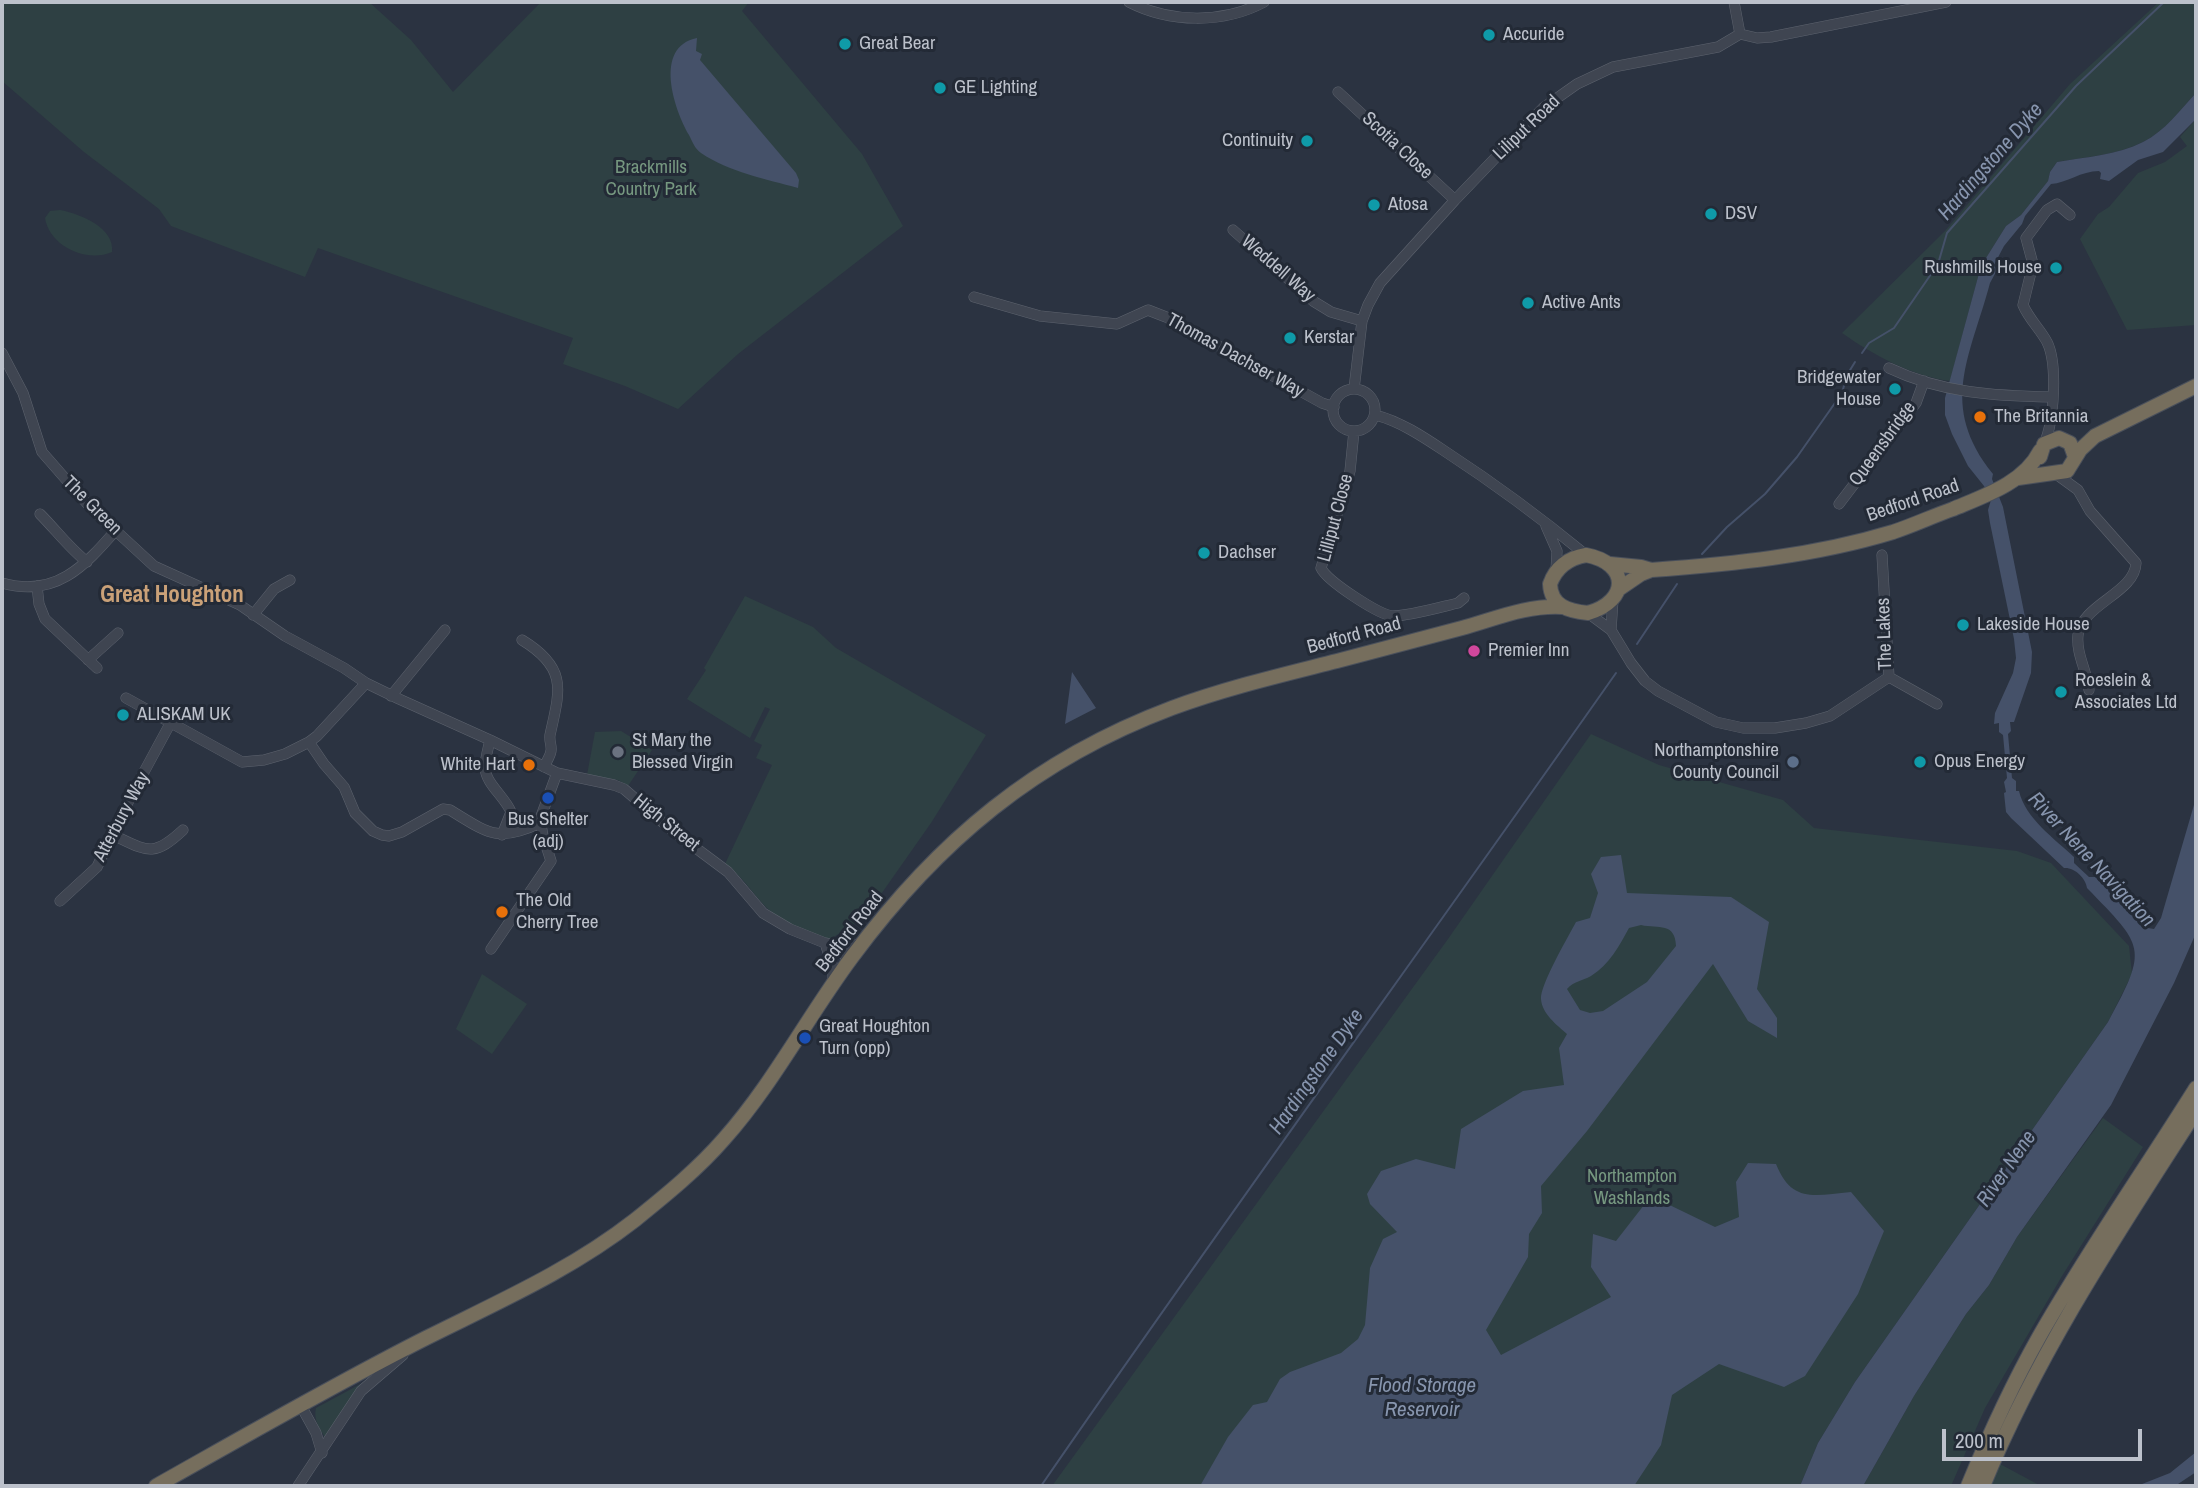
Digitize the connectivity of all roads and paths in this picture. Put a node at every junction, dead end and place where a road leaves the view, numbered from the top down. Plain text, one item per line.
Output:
1 (1129, 2) edge
2 (1264, 2) edge
3 (1734, 2) edge
4 (1946, 2) edge
5 (1740, 34) junction
6 (1338, 92) dead end
7 (1455, 200) junction
8 (2070, 215) dead end
9 (1233, 230) dead end
10 (974, 297) dead end
11 (1362, 321) junction
12 (2, 352) edge
13 (1889, 368) dead end
14 (1924, 382) junction
15 (2196, 386) edge
16 (1354, 389) junction
17 (2052, 397) junction
18 (1334, 407) junction
19 (1375, 415) junction
20 (2053, 417) junction
21 (1354, 431) junction
22 (2095, 436) junction
23 (2065, 440) junction
24 (2042, 448) junction
25 (2075, 459) junction
26 (2054, 474) junction
27 (2011, 482) junction
28 (2078, 490) junction
29 (1839, 504) dead end
30 (40, 514) dead end
31 (1544, 523) junction
32 (116, 530) junction
33 (1586, 555) junction
34 (1882, 555) dead end
35 (87, 562) junction
36 (1609, 564) junction
37 (1651, 570) junction
38 (1553, 577) junction
39 (290, 580) dead end
40 (2, 583) edge
41 (37, 586) junction
42 (1616, 595) junction
43 (1464, 598) dead end
44 (240, 605) joint
45 (1562, 607) junction
46 (1525, 608) junction
47 (1588, 613) junction
48 (253, 615) junction
49 (446, 630) dead end
50 (1611, 630) junction
51 (118, 633) dead end
52 (522, 640) dead end
53 (1889, 677) junction
54 (366, 683) junction
55 (2089, 690) dead end
56 (126, 698) dead end
57 (395, 698) junction
58 (1937, 704) dead end
59 (171, 722) junction
60 (490, 740) junction
61 (309, 741) junction
62 (544, 767) junction
63 (557, 774) junction
64 (540, 823) junction
65 (183, 830) dead end
66 (113, 835) junction
67 (502, 835) junction
68 (60, 901) dead end
69 (825, 943) junction
70 (862, 944) junction
71 (491, 949) dead end
72 (851, 958) junction
73 (833, 985) junction
74 (2196, 1088) edge
75 (2196, 1111) edge
76 (423, 1340) junction
77 (301, 1406) junction
78 (322, 1452) junction
79 (156, 1486) edge
80 (298, 1486) edge
81 (1968, 1486) edge
82 (1983, 1486) edge

1 - 2 street
3 - 5 street
4 - 5 street, Liliput Road
5 - 7 street, Liliput Road
6 - 7 street, Scotia Close
7 - 11 street, Liliput Road
8 - 17 street
9 - 11 street, Weddell Way
10 - 18 street, Thomas Dachser Way
11 - 16 street, Liliput Road
12 - 32 street, The Green
13 - 14 street, Queensbridge
14 - 17 street, Queensbridge
14 - 29 street, Queensbridge
15 - 22 highway
16 - 18 street
16 - 19 street
17 - 20 street
18 - 21 street
19 - 21 street
19 - 31 street
20 - 23 street
20 - 24 street
21 - 43 street, Lilliput Close
22 - 23 highway
22 - 25 highway
23 - 24 highway
23 - 25 highway
24 - 26 highway
24 - 27 highway, Bedford Road
25 - 26 highway
25 - 28 street
26 - 27 highway, Bedford Road
26 - 28 street
27 - 37 highway, Bedford Road
28 - 55 street
30 - 35 street
31 - 33 street
31 - 38 street
32 - 35 street
32 - 44 street, The Green
33 - 36 highway
33 - 38 highway
34 - 53 street, The Lakes
35 - 41 street
36 - 37 highway, Bedford Road
36 - 42 highway
37 - 42 highway, Bedford Road
38 - 45 highway
38 - 46 highway, Bedford Road
39 - 48 street
40 - 41 street
41 - 51 street
42 - 47 highway
42 - 50 street
44 - 48 street, High Street
45 - 46 highway, Bedford Road
45 - 47 highway
46 - 70 highway, Bedford Road
47 - 50 street, The Lakes
48 - 54 street, High Street
49 - 57 street
50 - 53 street, The Lakes
52 - 62 street
53 - 58 street
54 - 57 street, High Street
54 - 61 street
56 - 59 street
57 - 60 street, High Street
59 - 61 street
59 - 66 street, Atterbury Way
60 - 62 street, High Street
60 - 67 street
61 - 67 street
62 - 63 street, High Street
63 - 64 street
63 - 69 street, High Street
64 - 67 street
64 - 71 street
65 - 66 street
66 - 68 street, Atterbury Way
69 - 70 street
69 - 72 street, High Street
69 - 73 street
70 - 72 highway, Bedford Road
72 - 73 highway, Bedford Road
73 - 76 highway, Bedford Road
74 - 81 highway
75 - 82 highway
76 - 77 highway
76 - 78 street, Bedford Road
77 - 78 street
77 - 79 highway
78 - 80 street, Bedford Road

